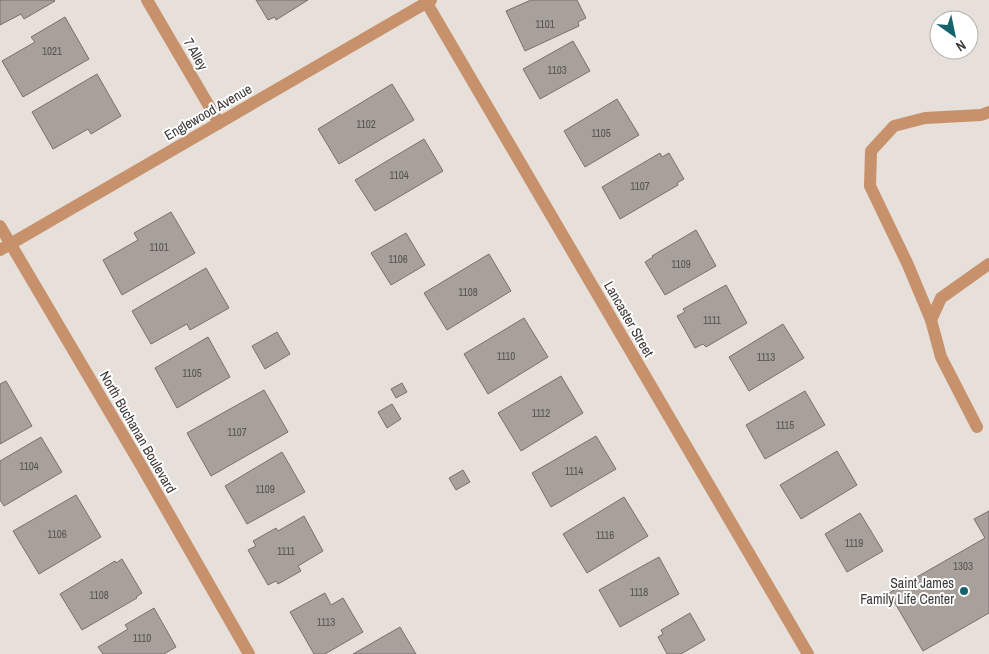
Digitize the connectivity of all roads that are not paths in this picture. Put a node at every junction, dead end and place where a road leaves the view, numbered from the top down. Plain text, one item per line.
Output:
1 (147, 0) edge
2 (427, 1) edge
3 (989, 112) edge
4 (219, 123) junction
5 (0, 226) edge
6 (5, 247) edge
7 (989, 264) edge
8 (931, 320) junction
9 (977, 427) dead end
10 (249, 654) edge
11 (808, 654) edge

1 - 4 street, 7 Alley
2 - 4 street, Englewood Avenue
2 - 11 street, Lancaster Street
3 - 8 street
4 - 6 street, Englewood Avenue
5 - 6 street, North Buchanan Boulevard
6 - 10 street, North Buchanan Boulevard
7 - 8 street
8 - 9 street

